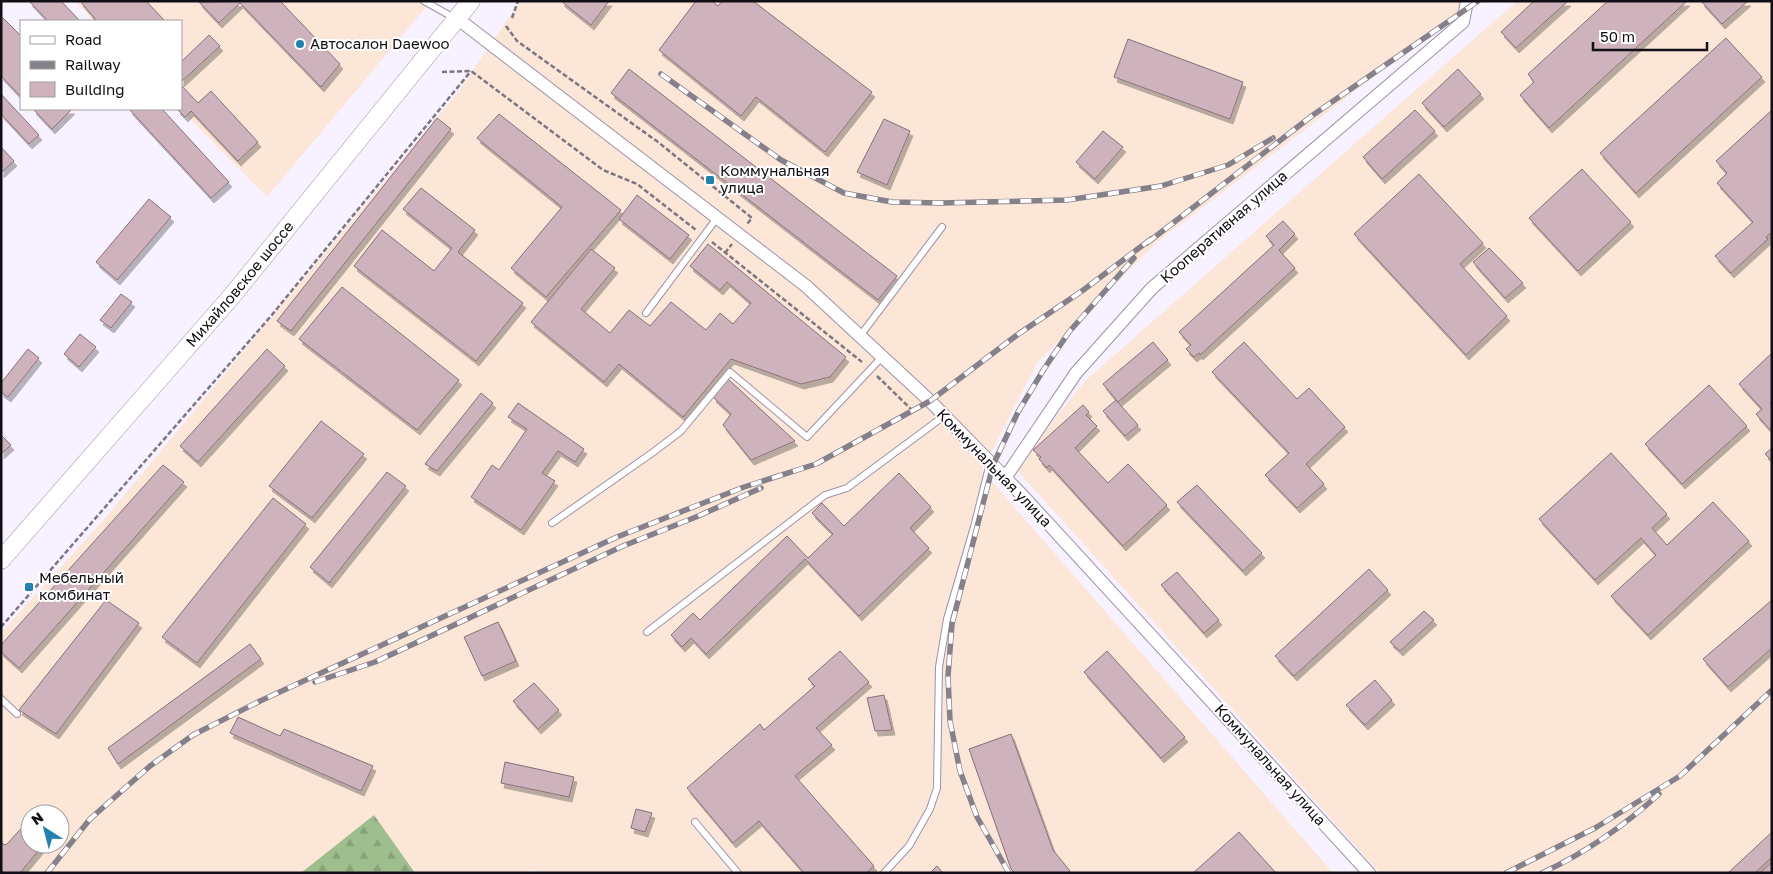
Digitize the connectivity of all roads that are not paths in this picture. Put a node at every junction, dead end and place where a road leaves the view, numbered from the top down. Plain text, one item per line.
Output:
1 (424, 1) edge
2 (471, 1) edge
3 (1467, 1) edge
4 (458, 19) junction
5 (717, 218) junction
6 (942, 226) dead end
7 (646, 313) dead end
8 (860, 336) junction
9 (882, 357) junction
10 (944, 416) junction
11 (990, 462) junction
12 (1005, 478) junction
13 (552, 523) dead end
14 (1, 560) edge
15 (647, 632) dead end
16 (1, 699) edge
17 (17, 714) dead end
18 (696, 822) dead end
19 (738, 873) edge
20 (884, 873) edge
21 (1369, 873) edge

1 - 4 lane
2 - 4 main road, Михайловское шоссе
3 - 12 street, Кооперативная улица
4 - 5 street, Коммунальная улица
4 - 14 main road, Михайловское шоссе
5 - 7 lane
5 - 8 street, Коммунальная улица
6 - 8 lane
8 - 9 street, Коммунальная улица
9 - 10 street, Коммунальная улица
9 - 13 lane
10 - 11 street, Коммунальная улица
10 - 15 lane
11 - 12 street, Коммунальная улица
11 - 20 lane
12 - 21 street, Коммунальная улица
16 - 17 lane
18 - 19 lane

